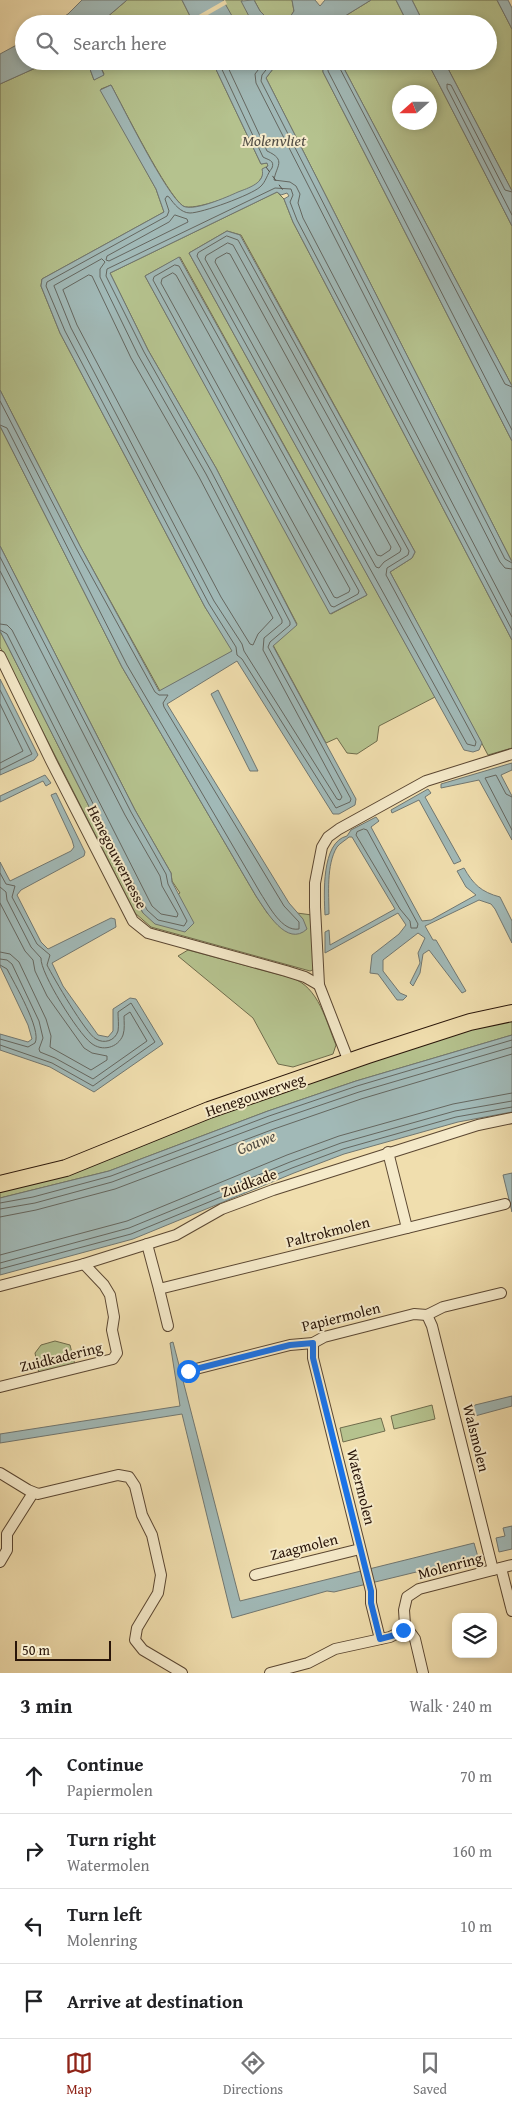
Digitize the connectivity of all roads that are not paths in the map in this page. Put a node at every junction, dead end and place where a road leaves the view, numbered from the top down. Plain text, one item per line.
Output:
1 (0, 656) edge
2 (512, 754) edge
3 (319, 985) junction
4 (512, 1012) edge
5 (349, 1062) junction
6 (512, 1118) edge
7 (388, 1152) junction
8 (0, 1184) edge
9 (505, 1204) dead end
10 (407, 1228) junction
11 (147, 1244) junction
12 (84, 1264) junction
13 (0, 1286) edge
14 (159, 1289) junction
15 (501, 1293) dead end
16 (427, 1315) junction
17 (168, 1326) dead end
18 (313, 1343) junction
19 (188, 1371) dead end
20 (0, 1387) edge
21 (0, 1473) edge
22 (33, 1493) junction
23 (360, 1548) junction
24 (0, 1562) edge
25 (502, 1568) edge
26 (255, 1575) dead end
27 (512, 1611) edge
28 (405, 1625) junction
29 (380, 1639) junction
30 (305, 1669) edge
31 (182, 1673) edge
32 (270, 1673) edge
33 (423, 1673) edge

1 - 3 street, Henegouwernesse
2 - 3 street
3 - 5 street
4 - 5 main road, Henegouwerweg
5 - 8 main road, Henegouwerweg
6 - 7 street, Zuidkade
7 - 10 street
7 - 11 street, Zuidkade
9 - 10 street, Paltrokmolen
10 - 14 street, Paltrokmolen
11 - 12 street, Zuidkade
11 - 14 street
12 - 13 street, Zuidkade
12 - 20 street, Zuidkadering
14 - 17 street
15 - 16 street, Papiermolen
16 - 18 street, Papiermolen
16 - 25 street, Walsmolen
18 - 19 street, Papiermolen
18 - 23 street, Watermolen
21 - 22 street
22 - 24 street
22 - 31 street
23 - 26 street, Zaagmolen
23 - 29 street, Watermolen
25 - 27 street, Molenring
25 - 28 street, Molenring
28 - 29 street
28 - 33 street
29 - 30 street
30 - 32 street

